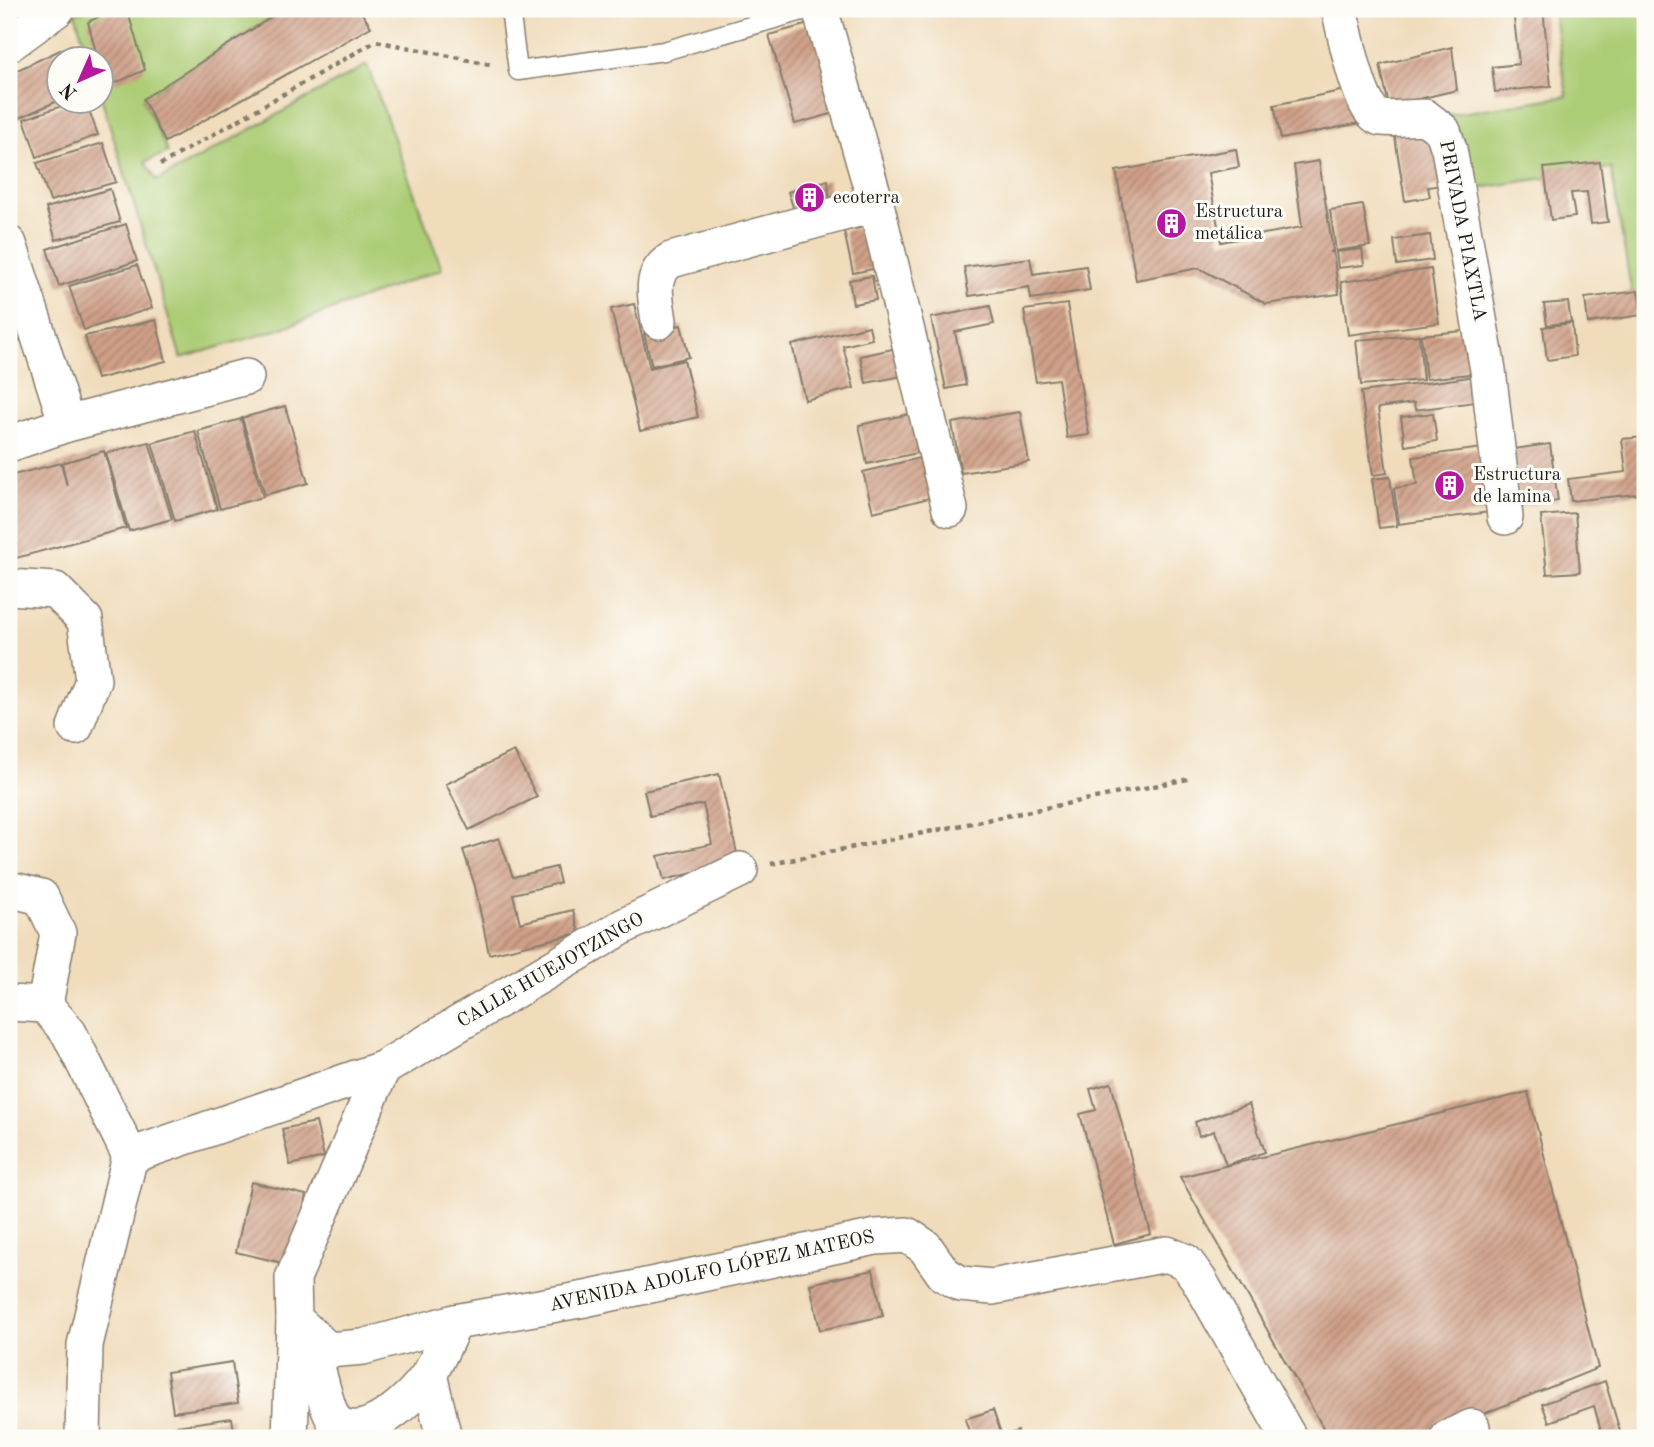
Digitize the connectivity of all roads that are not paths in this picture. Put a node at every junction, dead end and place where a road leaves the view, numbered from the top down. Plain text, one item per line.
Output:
1 (57, 9) edge
2 (510, 9) edge
3 (809, 9) edge
4 (820, 9) edge
5 (1339, 9) edge
6 (9, 44) edge
7 (876, 204) junction
8 (9, 244) edge
9 (659, 321) dead end
10 (246, 377) dead end
11 (67, 424) junction
12 (9, 444) edge
13 (950, 509) dead end
14 (1505, 517) dead end
15 (9, 587) edge
16 (75, 727) dead end
17 (740, 870) road end
18 (9, 892) edge
19 (9, 1003) edge
20 (44, 1005) junction
21 (382, 1069) junction
22 (130, 1156) junction
23 (455, 1322) junction
24 (302, 1328) junction
25 (429, 1374) junction
26 (83, 1438) edge
27 (290, 1438) edge
28 (443, 1438) edge
29 (1289, 1438) edge

1 - 6 street
2 - 3 lane
4 - 7 street
5 - 14 street, PRIVADA PIAXTLA
7 - 9 street
7 - 13 street
8 - 11 street
10 - 11 street
11 - 12 street
15 - 16 street
17 - 21 street, CALLE HUEJOTZINGO
18 - 20 street
19 - 20 street
20 - 22 street
21 - 22 street, CALLE HUEJOTZINGO
21 - 24 street
22 - 26 street
23 - 24 street, AVENIDA ADOLFO LÓPEZ MATEOS
23 - 25 street
23 - 29 street, AVENIDA ADOLFO LÓPEZ MATEOS
24 - 25 street
24 - 27 street
25 - 28 street

